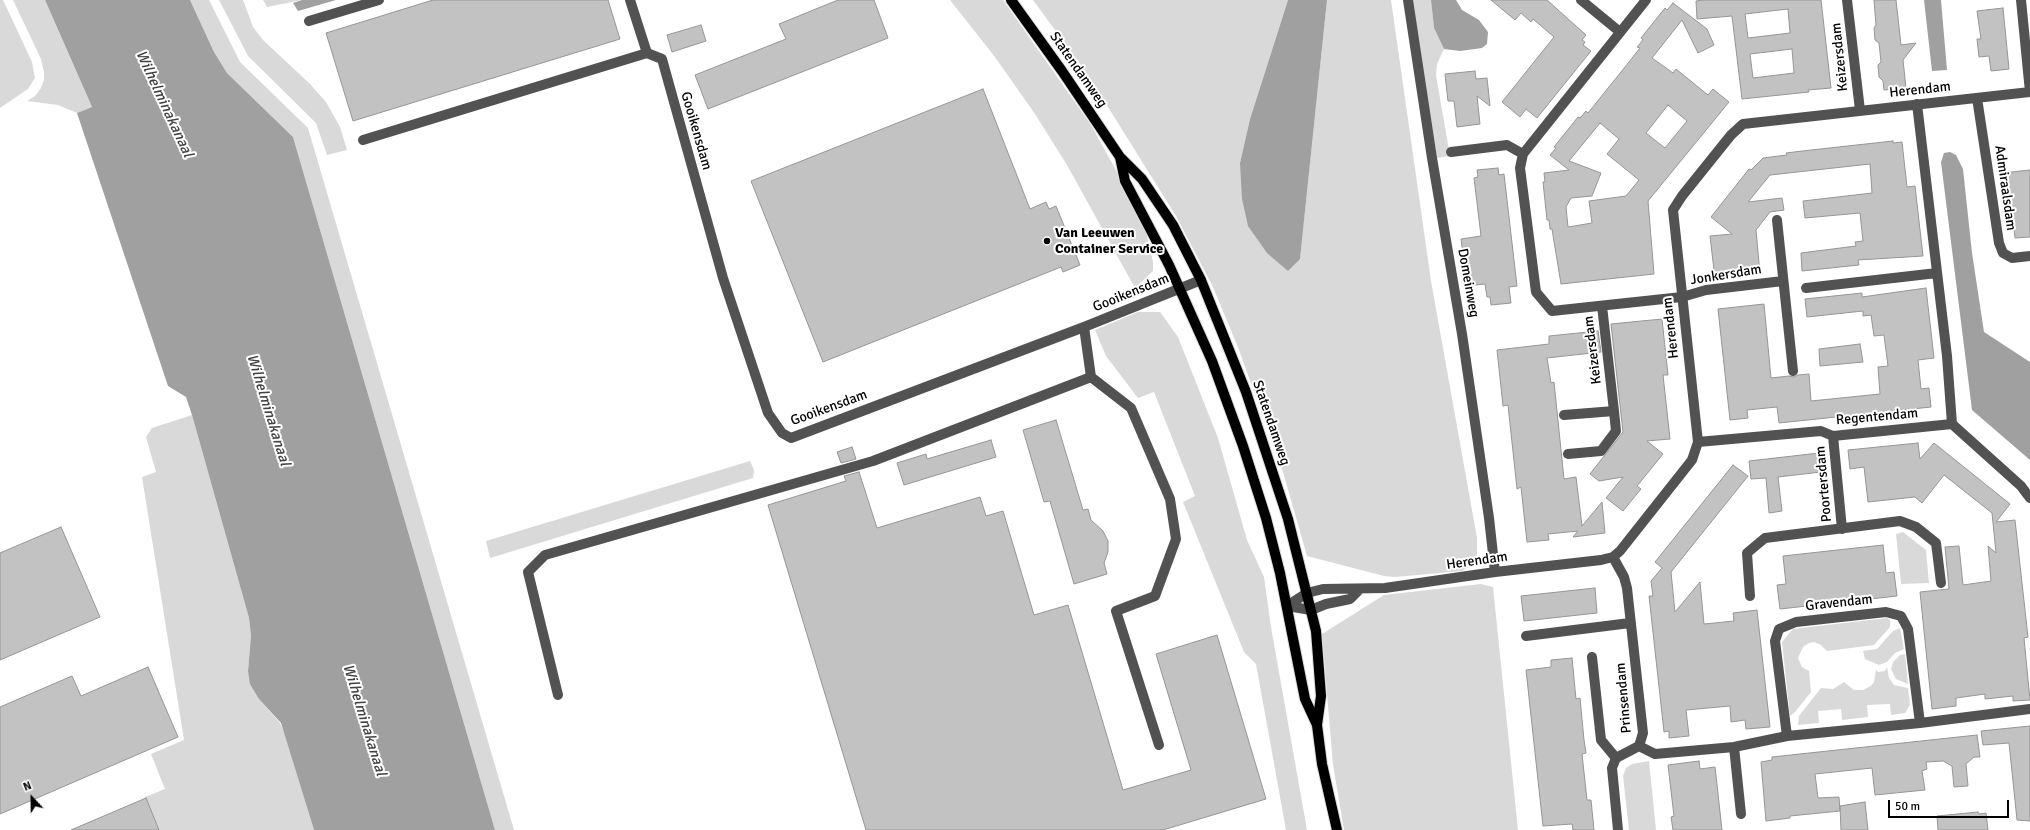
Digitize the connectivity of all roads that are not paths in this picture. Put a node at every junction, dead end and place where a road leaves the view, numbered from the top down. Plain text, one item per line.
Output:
1 (379, 0) edge
2 (630, 0) edge
3 (1011, 0) edge
4 (1408, 0) edge
5 (1580, 0) edge
6 (1646, 0) edge
7 (1847, 0) edge
8 (2021, 0) edge
9 (309, 21) dead end
10 (1620, 32) junction
11 (647, 53) junction
12 (2030, 92) edge
13 (1977, 98) junction
14 (1917, 104) junction
15 (1860, 110) junction
16 (363, 140) dead end
17 (1451, 152) dead end
18 (1523, 154) junction
19 (1120, 157) junction
20 (1776, 220) dead end
21 (2030, 256) edge
22 (1937, 273) junction
23 (1201, 280) junction
24 (1783, 281) junction
25 (1806, 288) dead end
26 (1180, 289) junction
27 (1682, 296) junction
28 (1602, 306) junction
29 (1084, 327) junction
30 (1793, 371) dead end
31 (1092, 377) junction
32 (1614, 411) junction
33 (1564, 415) dead end
34 (1952, 424) junction
35 (1833, 436) junction
36 (1698, 442) junction
37 (1568, 454) dead end
38 (2030, 498) edge
39 (1842, 529) junction
40 (1612, 557) junction
41 (1495, 572) junction
42 (1941, 583) dead end
43 (1359, 590) junction
44 (1307, 592) junction
45 (1750, 596) dead end
46 (1287, 606) junction
47 (1311, 610) junction
48 (1630, 623) junction
49 (1526, 636) dead end
50 (1592, 657) dead end
51 (558, 695) dead end
52 (2030, 709) edge
53 (1920, 723) junction
54 (1317, 726) junction
55 (1787, 736) junction
56 (1159, 745) dead end
57 (1639, 746) junction
58 (1734, 747) junction
59 (1616, 758) junction
60 (1741, 814) dead end
61 (1337, 830) edge
62 (1618, 830) edge

1 - 9 street
2 - 11 street
3 - 19 main road, Statendamweg
4 - 41 street, Domeinweg
5 - 10 street
6 - 10 street
7 - 15 street, Keizersdam
8 - 12 street
10 - 18 street
11 - 16 street
11 - 29 street, Gooikensdam
12 - 13 street, Herendam
13 - 14 street, Herendam
13 - 21 street, Admiraalsdam
14 - 15 street, Herendam
14 - 22 street
15 - 27 street, Herendam
17 - 18 street
18 - 28 street, Keizersdam
19 - 23 main road, Statendamweg
19 - 26 main road, Statendamweg
20 - 24 street, Jonkersdam
22 - 25 street
22 - 34 street
23 - 26 street, Gooikensdam
23 - 44 main road, Statendamweg
24 - 27 street, Jonkersdam
24 - 30 street, Jonkersdam
26 - 29 street, Gooikensdam
26 - 46 main road, Statendamweg
27 - 28 street, Jonkersdam
27 - 36 street, Herendam
28 - 32 street, Keizersdam
29 - 31 street
31 - 51 street
31 - 56 street
32 - 33 street
32 - 37 street, Keizersdam
34 - 35 street, Regentendam
34 - 38 street
35 - 36 street, Regentendam
35 - 39 street, Poortersdam
36 - 40 street, Herendam
39 - 42 street, Poortersdam
39 - 45 street, Poortersdam
40 - 41 street, Herendam
40 - 48 street, Prinsendam
41 - 43 street, Herendam
43 - 44 street, Herendam
43 - 47 street, Herendam
44 - 46 street, Herendam
44 - 47 main road, Statendamweg
46 - 47 street, Herendam
46 - 54 main road, Statendamweg
47 - 54 main road, Statendamweg
48 - 49 street
48 - 57 street, Prinsendam
50 - 59 street, Prinsendam
52 - 53 street
53 - 55 street
53 - 55 street, Gravendam
54 - 61 main road, Statendamweg
55 - 58 street
57 - 58 street
57 - 59 street, Prinsendam
58 - 60 street
59 - 62 street

